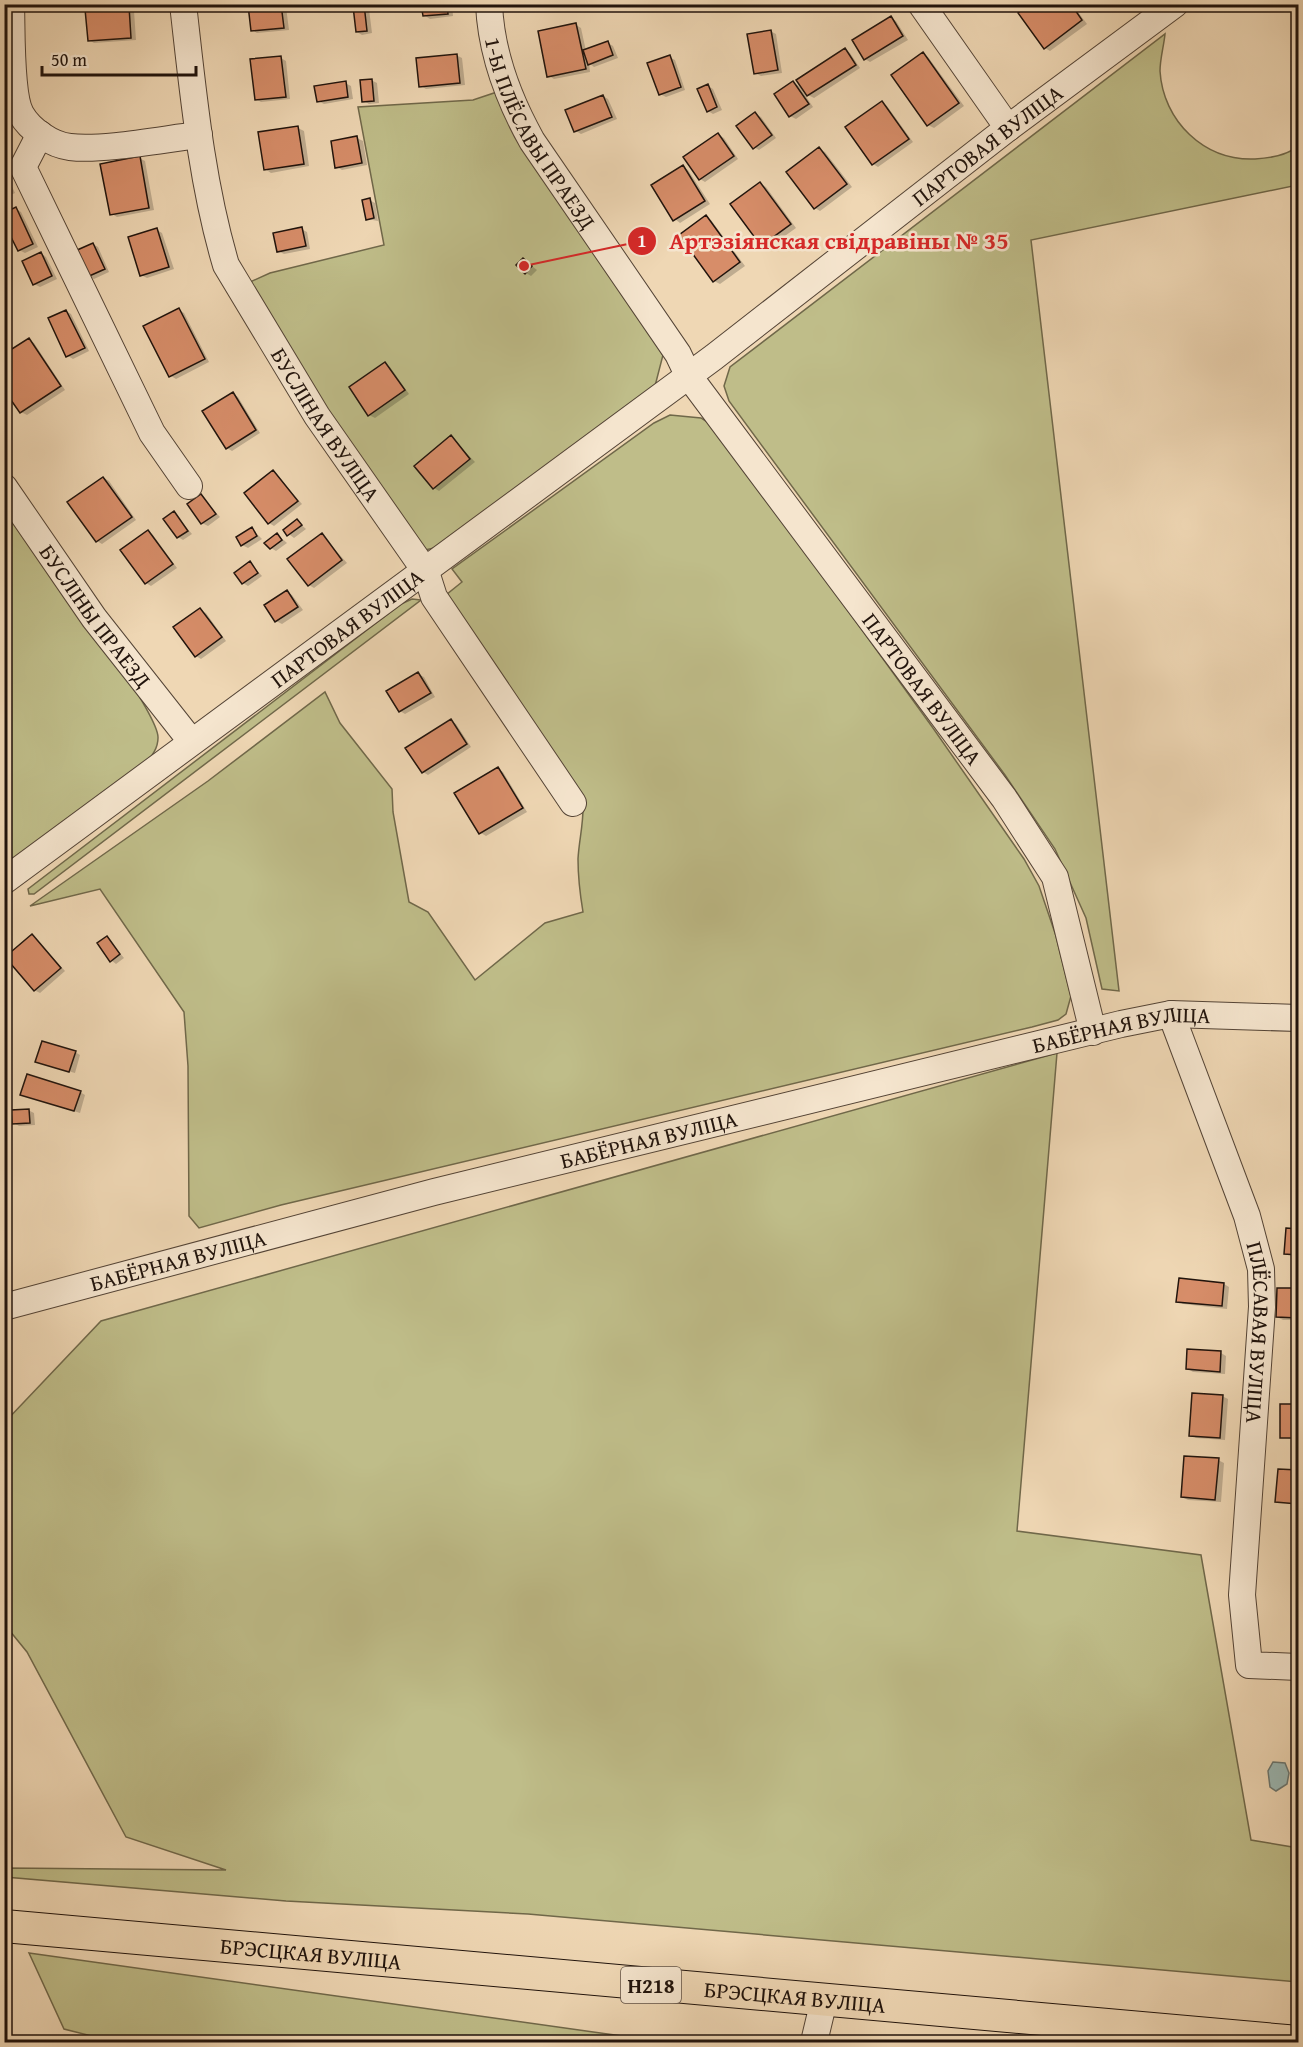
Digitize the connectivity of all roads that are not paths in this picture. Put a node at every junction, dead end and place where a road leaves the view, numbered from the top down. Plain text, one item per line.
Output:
1 (11, 4) edge
2 (183, 4) edge
3 (489, 4) edge
4 (921, 4) edge
5 (1175, 4) edge
6 (12, 109) edge
7 (1008, 128) junction
8 (40, 134) junction
9 (199, 135) junction
10 (688, 375) junction
11 (189, 486) dead end
12 (4, 487) edge
13 (426, 572) junction
14 (191, 741) junction
15 (573, 802) dead end
16 (4, 881) edge
17 (1171, 1014) junction
18 (1299, 1018) edge
19 (1093, 1032) junction
20 (4, 1306) edge
21 (1299, 1667) edge
22 (4, 1926) edge
23 (824, 2000) junction
24 (1299, 2042) edge
25 (813, 2043) edge

1 - 6 street
2 - 9 street, БУСЛІНАЯ ВУЛІЦА
3 - 10 street, 1-Ы ПЛЁСАВЫ ПРАЕЗД
4 - 7 street
5 - 7 street, ПАРТОВАЯ ВУЛІЦА
6 - 8 street
7 - 10 street, ПАРТОВАЯ ВУЛІЦА
8 - 9 street
8 - 11 street
9 - 13 street, БУСЛІНАЯ ВУЛІЦА
10 - 13 street, ПАРТОВАЯ ВУЛІЦА
10 - 19 street, ПАРТОВАЯ ВУЛІЦА
12 - 14 street, БУСЛІНЫ ПРАЕЗД
13 - 14 street, ПАРТОВАЯ ВУЛІЦА
13 - 15 street, БУСЛІНАЯ ВУЛІЦА
14 - 16 street, ПАРТОВАЯ ВУЛІЦА
17 - 18 street, БАБЁРНАЯ ВУЛІЦА
17 - 19 street, БАБЁРНАЯ ВУЛІЦА
17 - 21 street, ПЛЁСАВАЯ ВУЛІЦА
19 - 20 street, БАБЁРНАЯ ВУЛІЦА
22 - 23 main road, БРЭСЦКАЯ ВУЛІЦА / Н218
23 - 24 main road, БРЭСЦКАЯ ВУЛІЦА / Н218
23 - 25 street

